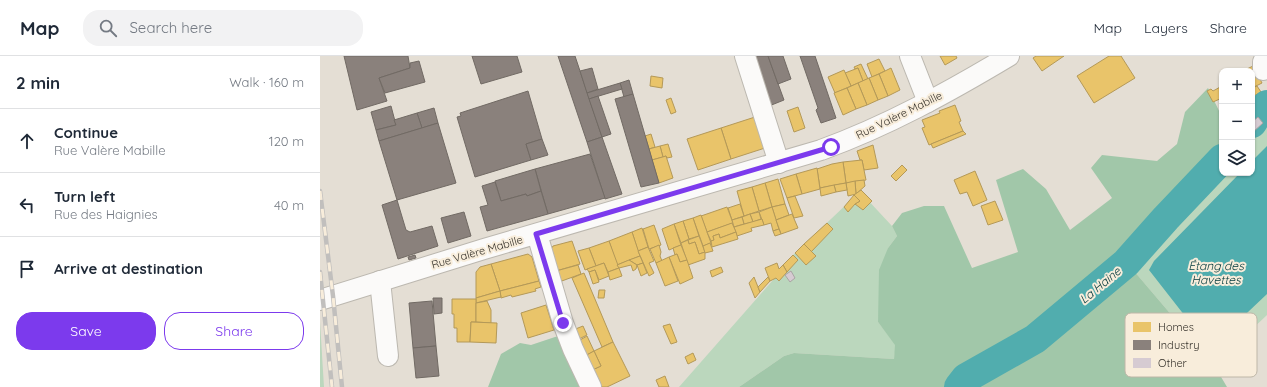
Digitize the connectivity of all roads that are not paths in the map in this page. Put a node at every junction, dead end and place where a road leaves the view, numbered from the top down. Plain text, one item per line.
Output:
1 (745, 56) edge
2 (910, 56) edge
3 (1009, 56) edge
4 (928, 102) junction
5 (779, 163) junction
6 (536, 234) junction
7 (380, 281) junction
8 (322, 300) edge
9 (388, 356) dead end
10 (591, 387) edge

1 - 5 street
2 - 4 street
3 - 4 street, Rue Valère Mabille
4 - 5 street, Rue Valère Mabille
5 - 6 street, Rue Valère Mabille
6 - 7 street, Rue Valère Mabille
6 - 10 street
7 - 8 street, Rue Valère Mabille
7 - 9 street

